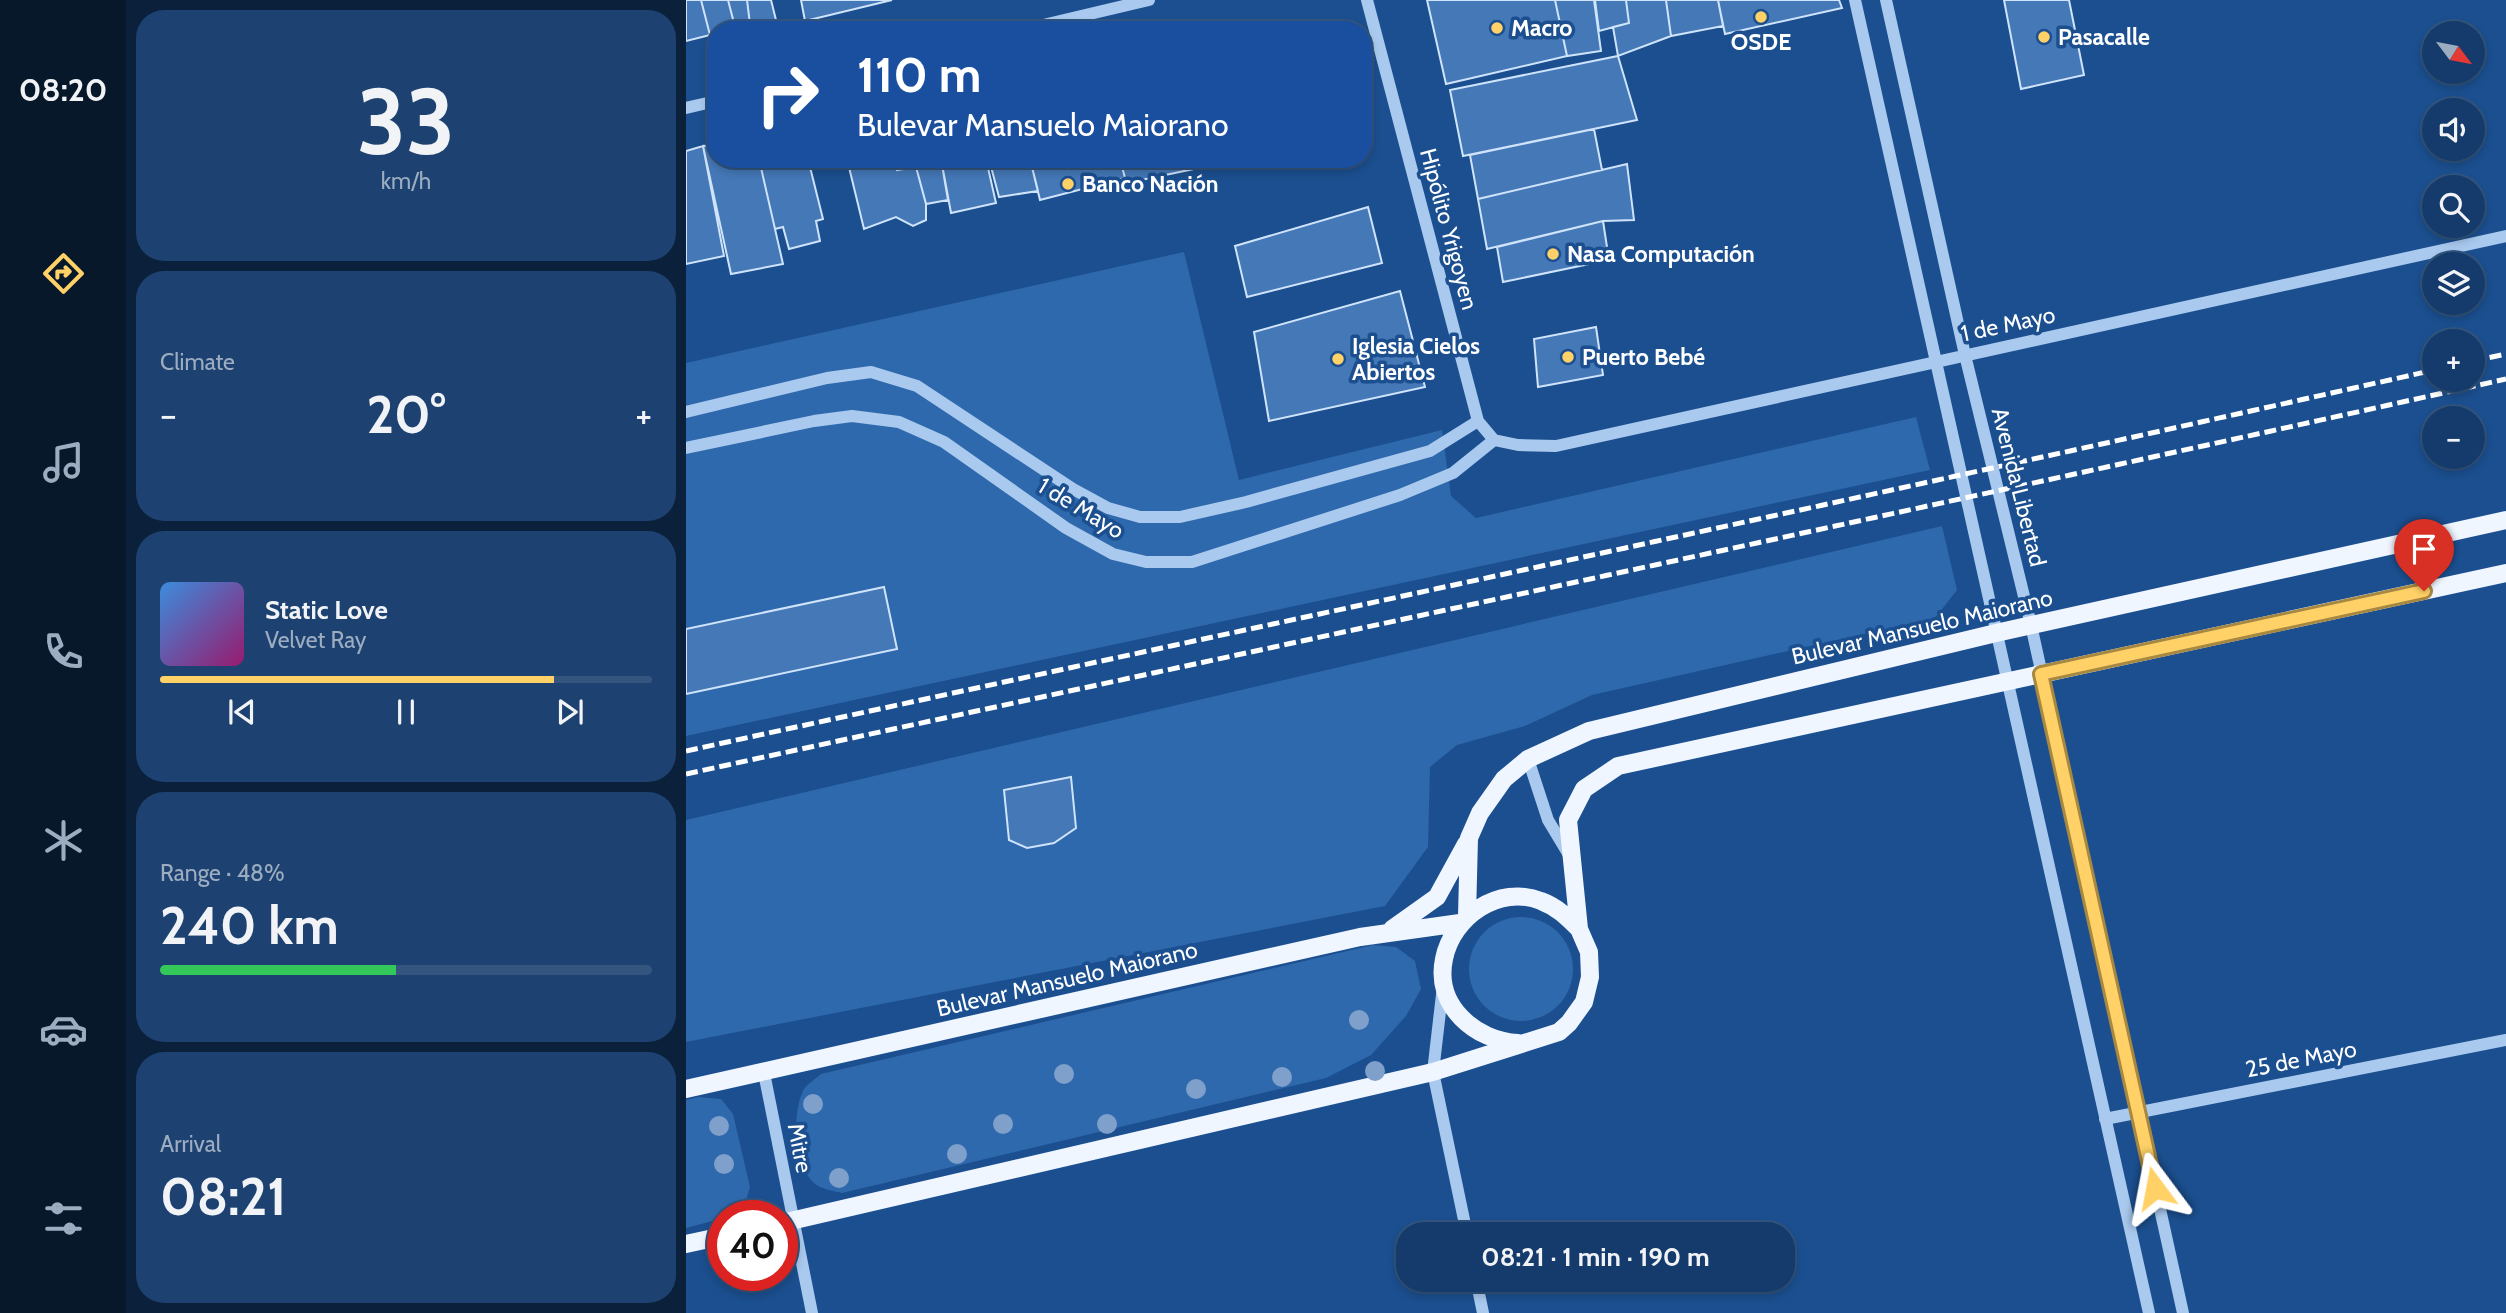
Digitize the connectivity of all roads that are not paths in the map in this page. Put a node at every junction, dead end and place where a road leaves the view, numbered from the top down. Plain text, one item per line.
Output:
1 (1149, 0) edge
2 (1367, 0) edge
3 (1855, 0) edge
4 (1885, 0) edge
5 (1059, 21) edge
6 (707, 103) edge
7 (686, 108) edge
8 (2506, 236) edge
9 (1965, 355) junction
10 (1936, 361) junction
11 (686, 412) edge
12 (1478, 421) junction
13 (1494, 440) junction
14 (686, 448) edge
15 (2506, 520) edge
16 (2506, 573) edge
17 (2031, 625) junction
18 (1996, 633) junction
19 (2041, 674) junction
20 (2007, 681) junction
21 (1528, 759) junction
22 (1469, 838) junction
23 (1571, 858) junction
24 (1464, 920) junction
25 (1579, 929) junction
26 (1388, 932) junction
27 (1444, 977) junction
28 (2506, 1040) edge
29 (1524, 1044) junction
30 (1433, 1072) junction
31 (764, 1073) junction
32 (686, 1089) edge
33 (2138, 1113) junction
34 (2105, 1119) junction
35 (784, 1200) edge
36 (798, 1219) edge
37 (1464, 1222) edge
38 (707, 1239) edge
39 (686, 1244) edge
40 (798, 1262) edge
41 (1479, 1292) edge
42 (812, 1313) edge
43 (1483, 1313) edge
44 (2148, 1313) edge
45 (2183, 1313) edge

1 - 5 street
2 - 12 street, Hipólito Yrigoyen
3 - 10 street
4 - 9 street, Avenida Libertad
6 - 7 street
8 - 9 street, 1 de Mayo
9 - 10 street, 1 de Mayo
9 - 17 street, Avenida Libertad
10 - 13 street, 1 de Mayo
10 - 18 street
11 - 12 street, 1 de Mayo
12 - 13 street, Hipólito Yrigoyen
13 - 14 street, 1 de Mayo
15 - 17 main road, Bulevar Mansuelo Maiorano
16 - 19 main road, Bulevar Mansuelo Maiorano
17 - 18 main road, Bulevar Mansuelo Maiorano
17 - 19 street, Avenida Libertad
18 - 20 street
18 - 21 main road, Bulevar Mansuelo Maiorano
19 - 20 main road, Bulevar Mansuelo Maiorano
19 - 33 street, Avenida Libertad
20 - 23 main road, Bulevar Mansuelo Maiorano
20 - 34 street
21 - 22 main road, Bulevar Mansuelo Maiorano
21 - 23 street
22 - 24 main road, Bulevar Mansuelo Maiorano
22 - 26 main road
23 - 25 main road, Bulevar Mansuelo Maiorano
24 - 25 main road, Bulevar Mansuelo Maiorano
24 - 26 main road, Bulevar Mansuelo Maiorano
24 - 27 main road, Bulevar Mansuelo Maiorano
25 - 29 main road, Bulevar Mansuelo Maiorano
26 - 31 main road, Bulevar Mansuelo Maiorano
27 - 29 main road, Bulevar Mansuelo Maiorano
27 - 30 street
28 - 33 street, 25 de Mayo
29 - 30 main road, Bulevar Mansuelo Maiorano
30 - 36 main road, Bulevar Mansuelo Maiorano
30 - 37 street
31 - 32 main road, Bulevar Mansuelo Maiorano
31 - 35 street, Mitre
33 - 34 street, 25 de Mayo
33 - 45 street, Avenida Libertad
34 - 44 street
38 - 39 main road
40 - 42 street, Mitre
41 - 43 street

